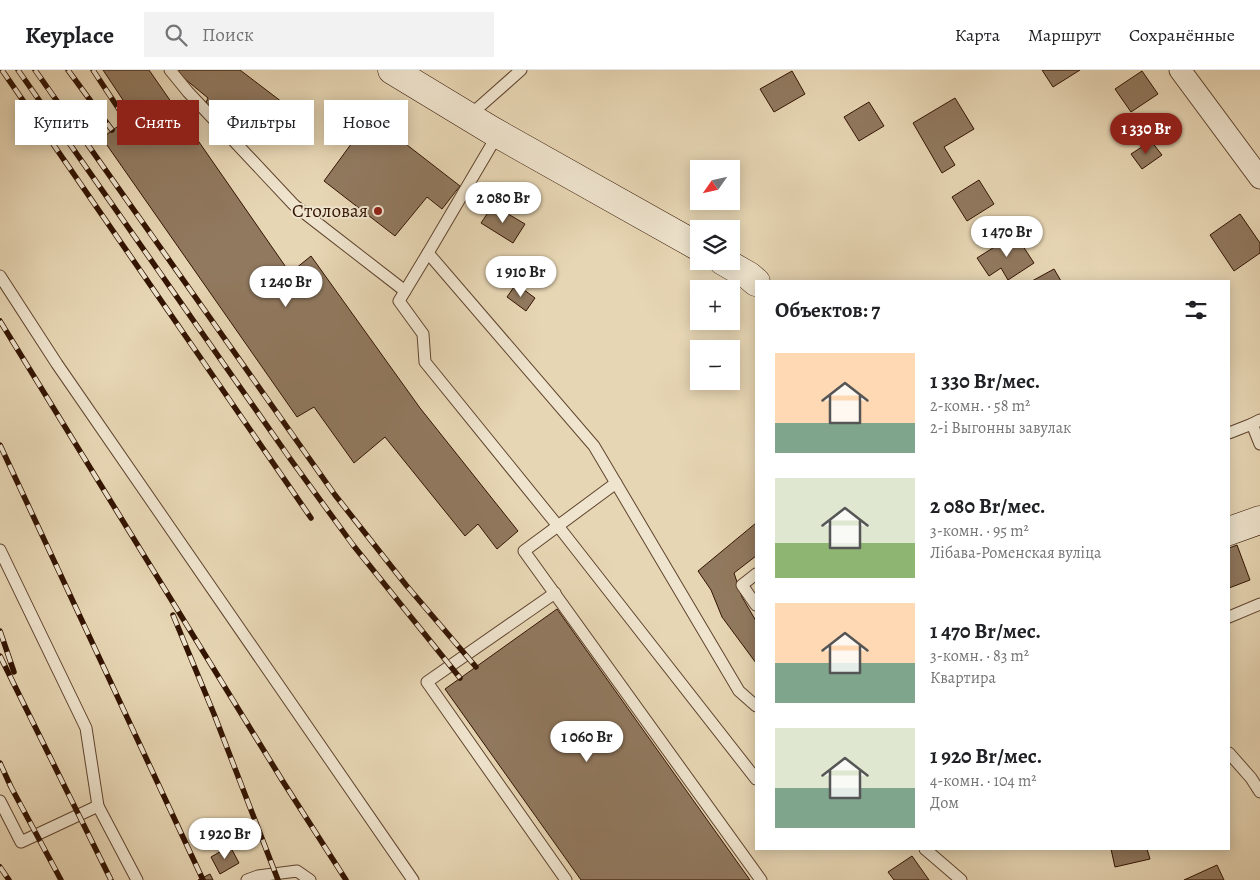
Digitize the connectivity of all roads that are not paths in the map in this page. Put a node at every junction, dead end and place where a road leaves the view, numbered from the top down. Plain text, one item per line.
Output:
1 (170, 70) edge
2 (392, 70) edge
3 (521, 70) edge
4 (1180, 70) edge
5 (469, 116) junction
6 (498, 134) junction
7 (1260, 178) edge
8 (690, 243) edge
9 (428, 253) junction
10 (739, 270) edge
11 (0, 276) edge
12 (755, 281) edge
13 (405, 291) junction
14 (1256, 422) edge
15 (1230, 433) edge
16 (1260, 444) edge
17 (616, 483) junction
18 (1260, 520) edge
19 (558, 526) junction
20 (1230, 531) edge
21 (0, 550) edge
22 (755, 575) edge
23 (555, 593) junction
24 (755, 604) edge
25 (1260, 604) edge
26 (1230, 617) edge
27 (755, 705) edge
28 (1230, 754) edge
29 (755, 778) edge
30 (1260, 792) edge
31 (0, 801) edge
32 (98, 806) junction
33 (926, 850) edge
34 (138, 880) edge
35 (247, 880) edge
36 (310, 880) edge
37 (413, 880) edge
38 (566, 880) edge
39 (761, 880) edge
40 (962, 880) edge

1 - 13 lane
2 - 5 main road
3 - 5 lane
4 - 7 street
5 - 6 main road
6 - 8 main road
6 - 9 lane
9 - 13 lane
9 - 17 lane
10 - 12 main road
11 - 37 lane
13 - 19 lane
14 - 15 lane
14 - 16 lane
17 - 19 lane
17 - 27 lane
18 - 20 main road
19 - 23 lane
19 - 29 lane
21 - 32 lane
22 - 24 lane
23 - 38 lane
23 - 39 lane
25 - 26 lane
28 - 30 lane
31 - 32 lane
32 - 34 lane
33 - 40 lane
35 - 36 lane

